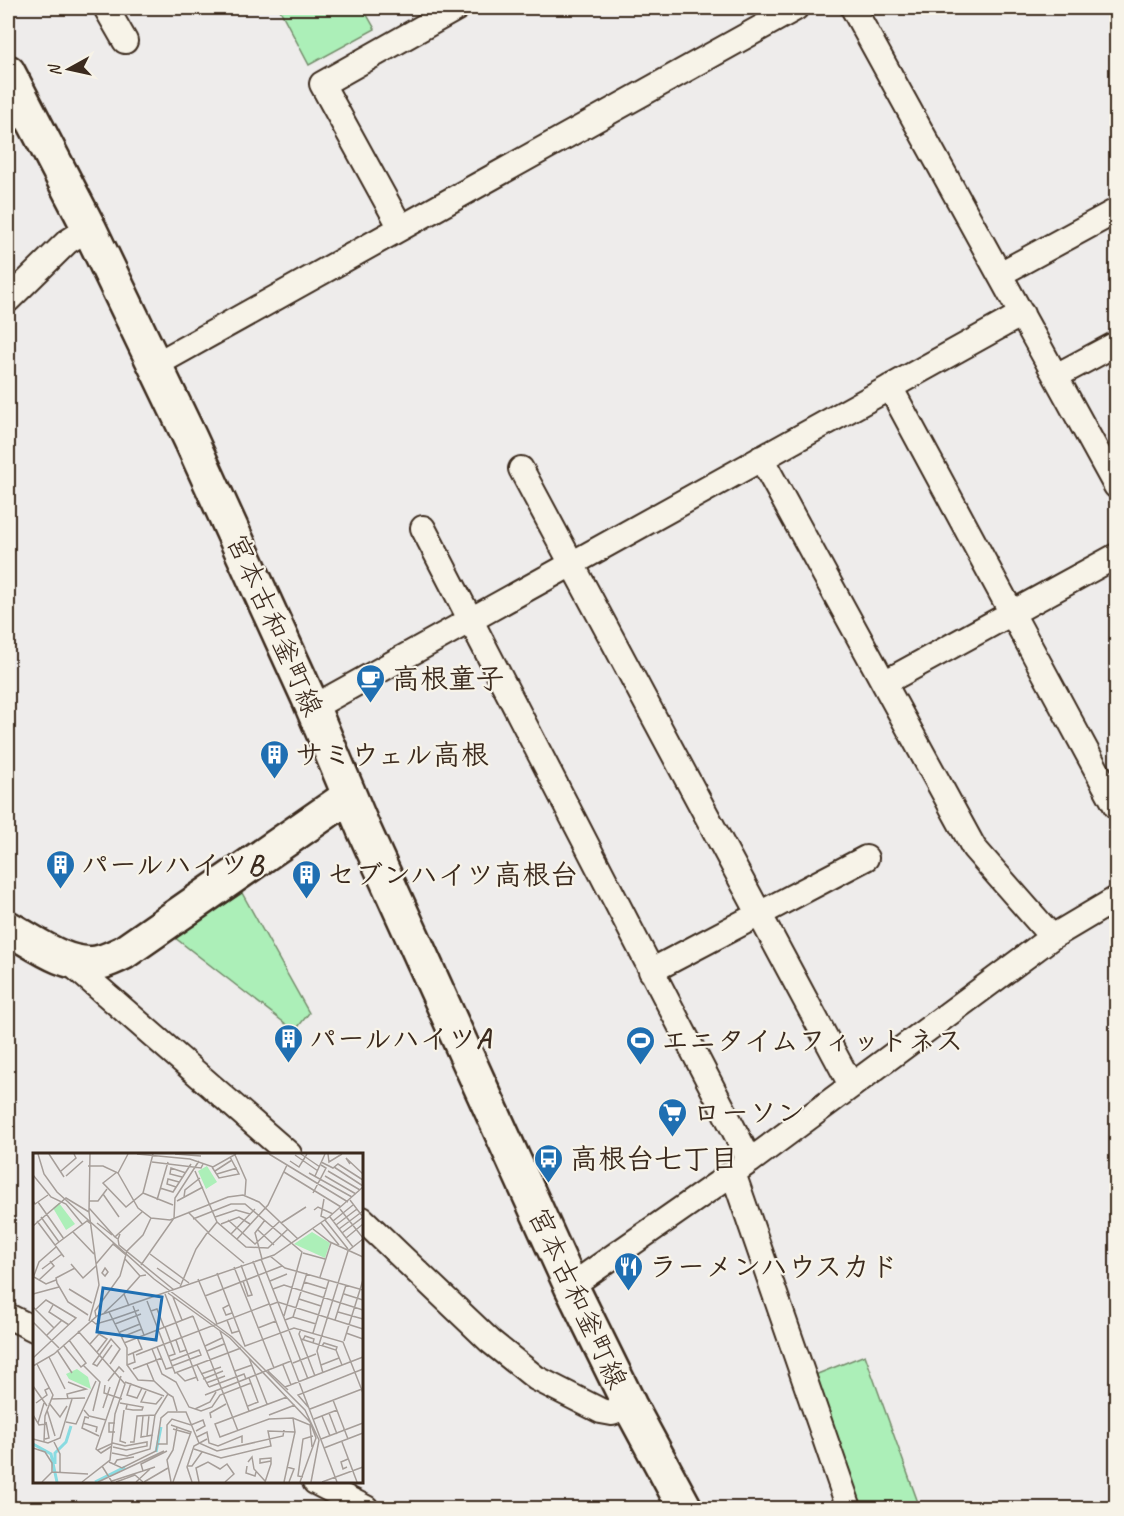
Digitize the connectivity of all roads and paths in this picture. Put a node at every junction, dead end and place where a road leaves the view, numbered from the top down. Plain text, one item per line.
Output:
1 (106, 8) edge
2 (457, 8) edge
3 (796, 8) edge
4 (853, 8) edge
5 (125, 41) dead end
6 (8, 72) edge
7 (17, 114) edge
8 (1116, 211) edge
9 (89, 228) junction
10 (401, 228) junction
11 (1000, 274) junction
12 (8, 300) edge
13 (1022, 314) junction
14 (1116, 344) edge
15 (155, 365) junction
16 (1056, 376) junction
17 (890, 387) junction
18 (761, 459) junction
19 (521, 469) dead end
20 (1116, 486) edge
21 (423, 528) dead end
22 (1116, 556) edge
23 (572, 565) junction
24 (1014, 614) junction
25 (470, 620) junction
26 (884, 683) junction
27 (321, 703) junction
28 (349, 796) junction
29 (1116, 806) edge
30 (866, 858) dead end
31 (1116, 899) edge
32 (759, 914) junction
33 (8, 928) edge
34 (1052, 937) junction
35 (68, 961) junction
36 (651, 971) junction
37 (851, 1085) junction
38 (287, 1153) edge
39 (741, 1167) junction
40 (363, 1220) edge
41 (571, 1286) junction
42 (8, 1316) edge
43 (33, 1328) edge
44 (630, 1406) junction
45 (317, 1483) edge
46 (366, 1509) edge
47 (685, 1509) edge
48 (849, 1509) edge

1 - 5 street
2 - 10 street
3 - 10 street
4 - 11 street
6 - 7 street, 宮本古和釜町線
7 - 9 street, 宮本古和釜町線
8 - 11 street
9 - 12 street
9 - 15 street, 宮本古和釜町線
10 - 15 street
11 - 13 street
13 - 16 street
13 - 17 street
14 - 16 street
15 - 27 street, 宮本古和釜町線
16 - 20 street
17 - 18 street
17 - 24 street
18 - 23 street
18 - 26 street
19 - 23 street
21 - 25 street
22 - 24 street
23 - 25 street
23 - 32 street
24 - 26 street
24 - 29 street
25 - 27 street
25 - 36 street
26 - 34 street
27 - 28 street, 宮本古和釜町線
28 - 35 street
28 - 41 street, 宮本古和釜町線
30 - 32 street
31 - 34 street
32 - 36 street
32 - 37 street
33 - 35 street
34 - 37 street
35 - 38 street
36 - 39 street
37 - 39 street
39 - 41 street
39 - 48 street
40 - 44 street
41 - 44 street, 宮本古和釜町線
42 - 43 street
44 - 47 street, 宮本古和釜町線
45 - 46 street

